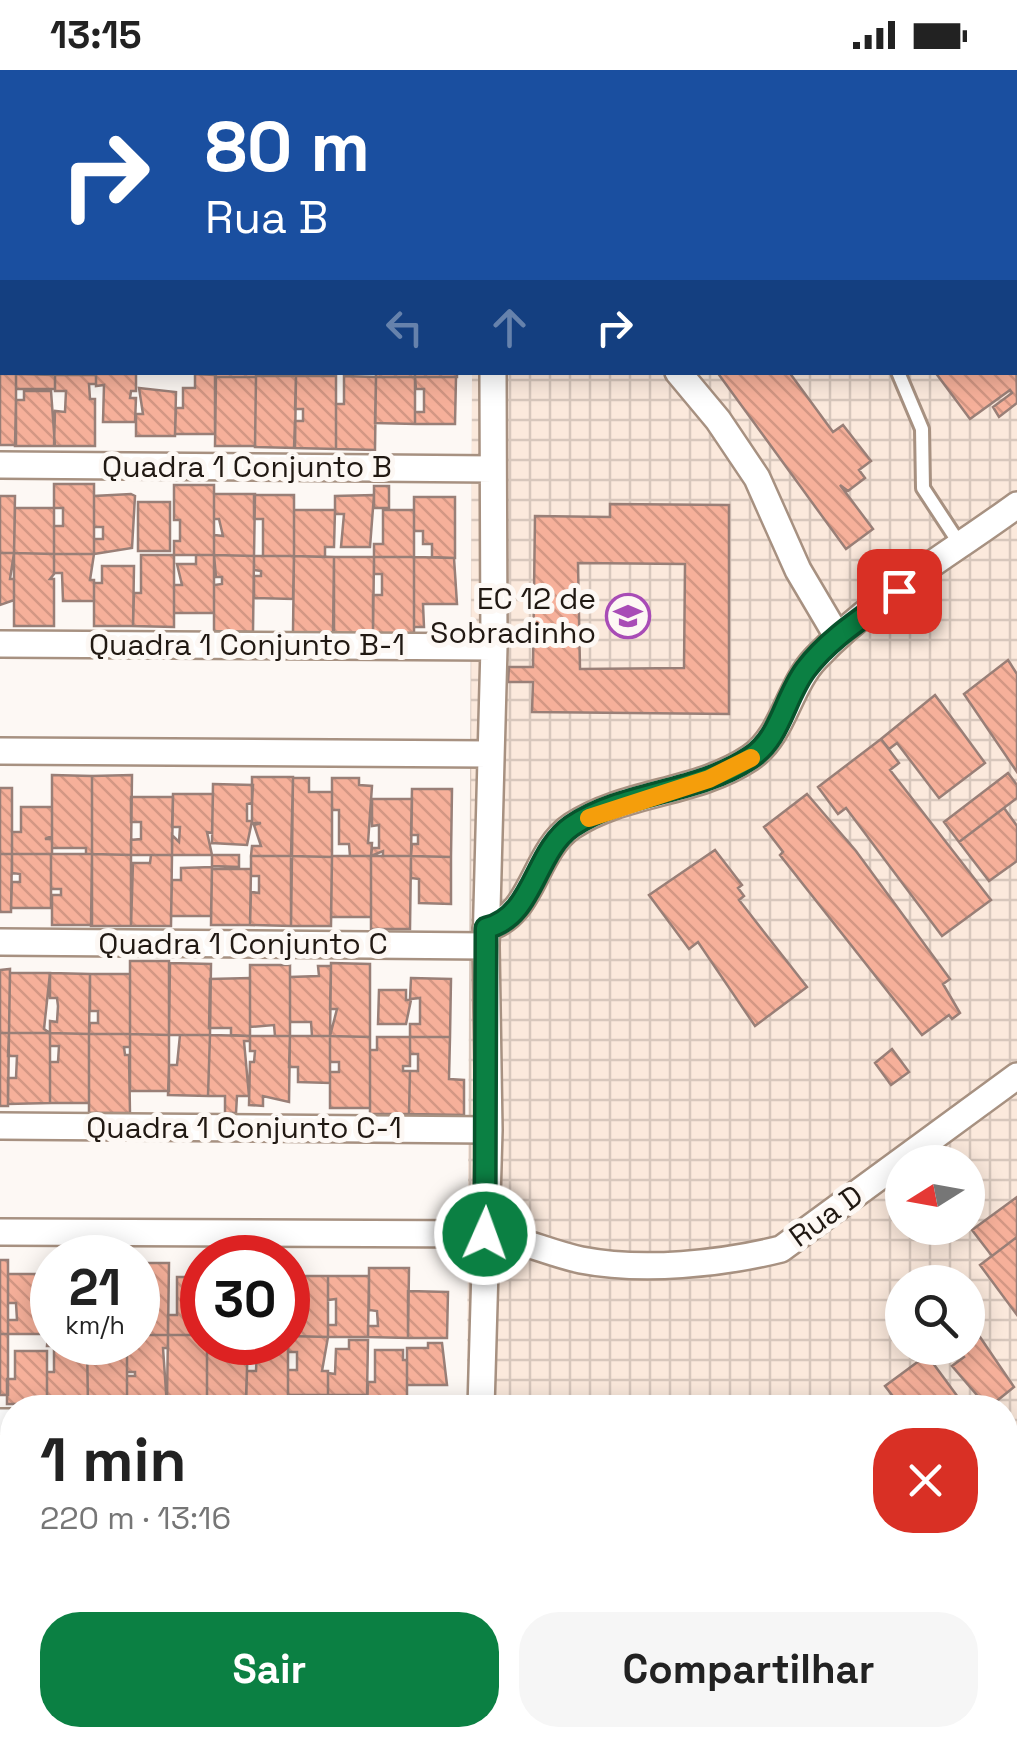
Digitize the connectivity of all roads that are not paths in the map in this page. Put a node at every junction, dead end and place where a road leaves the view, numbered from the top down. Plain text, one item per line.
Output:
1 (493, 375) edge
2 (680, 375) edge
3 (899, 375) edge
4 (0, 465) edge
5 (493, 469) junction
6 (1017, 505) edge
7 (961, 546) junction
8 (837, 636) junction
9 (0, 644) edge
10 (494, 647) junction
11 (0, 751) edge
12 (488, 754) junction
13 (486, 937) junction
14 (0, 942) edge
15 (1017, 1076) edge
16 (0, 1126) edge
17 (489, 1130) junction
18 (0, 1232) edge
19 (485, 1234) junction
20 (481, 1395) edge

1 - 5 street
2 - 8 street
3 - 7 lane
4 - 5 street, Quadra 1 Conjunto B
5 - 10 street
6 - 7 street
7 - 8 street
8 - 13 street
9 - 10 street, Quadra 1 Conjunto B-1
10 - 12 street
11 - 12 street
12 - 13 street
13 - 14 street, Quadra 1 Conjunto C
13 - 17 street
15 - 19 street, Rua D
16 - 17 street, Quadra 1 Conjunto C-1
17 - 19 street
18 - 19 street
19 - 20 street

